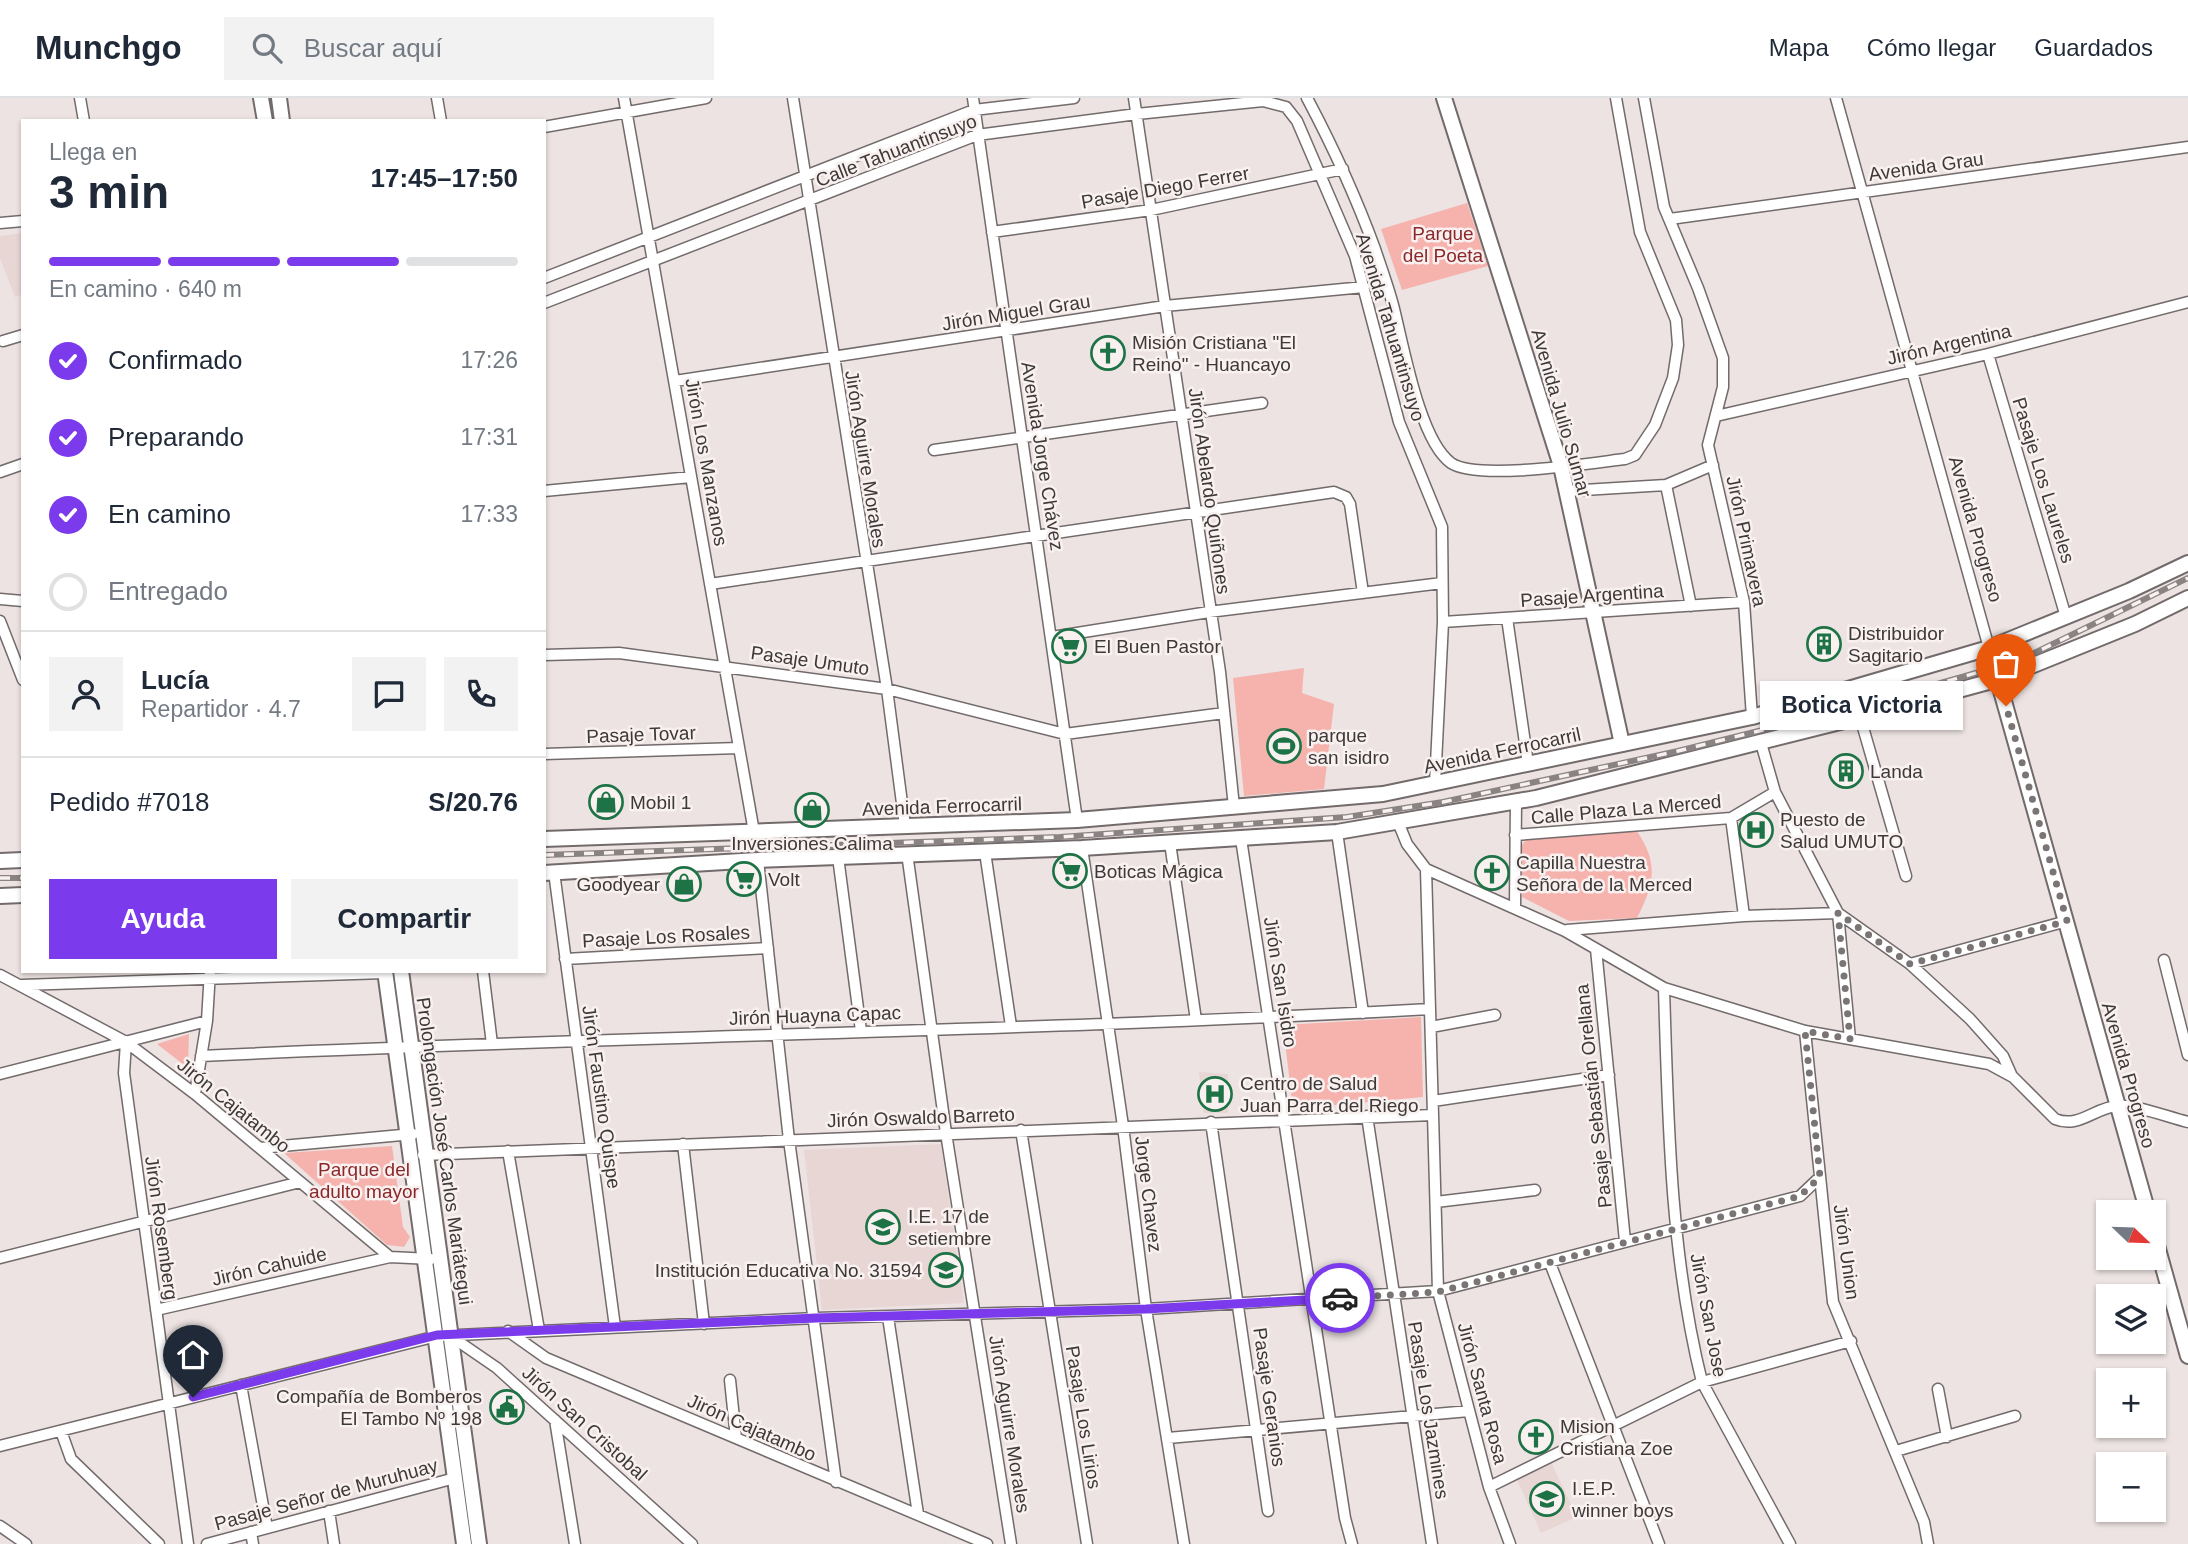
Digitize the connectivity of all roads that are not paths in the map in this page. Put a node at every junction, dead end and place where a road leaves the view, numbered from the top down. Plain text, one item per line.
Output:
1 (80, 98) edge
2 (261, 98) edge
3 (279, 98) edge
4 (437, 98) edge
5 (624, 98) edge
6 (706, 98) edge
7 (793, 98) edge
8 (972, 98) edge
9 (1074, 98) edge
10 (1134, 98) edge
11 (1307, 98) edge
12 (1444, 98) edge
13 (1616, 98) edge
14 (1644, 98) edge
15 (1836, 98) edge
16 (1277, 103) joint
17 (974, 110) junction
18 (626, 112) junction
19 (1137, 114) junction
20 (84, 119) edge
21 (265, 119) edge
22 (282, 119) edge
23 (440, 119) edge
24 (546, 127) edge
25 (977, 135) junction
26 (2188, 147) edge
27 (1343, 169) junction
28 (1321, 175) junction
29 (805, 176) junction
30 (1863, 192) junction
31 (809, 202) junction
32 (1151, 210) junction
33 (1670, 219) junction
34 (21, 220) edge
35 (0, 223) edge
36 (992, 232) junction
37 (649, 237) junction
38 (653, 262) junction
39 (546, 277) edge
40 (1364, 287) junction
41 (546, 302) edge
42 (2188, 302) edge
43 (1165, 306) junction
44 (1007, 331) junction
45 (21, 336) edge
46 (3, 341) dead end
47 (1988, 354) junction
48 (832, 356) junction
49 (1912, 371) junction
50 (675, 381) junction
51 (1262, 403) dead end
52 (1182, 415) junction
53 (1716, 416) junction
54 (1023, 437) junction
55 (934, 450) dead end
56 (21, 465) edge
57 (1713, 465) junction
58 (1561, 466) junction
59 (0, 472) edge
60 (691, 477) junction
61 (1666, 485) junction
62 (546, 491) edge
63 (1567, 491) junction
64 (1197, 514) junction
65 (1038, 538) junction
66 (865, 562) junction
67 (2188, 563) edge
68 (1443, 583) junction
69 (710, 584) junction
70 (1363, 593) junction
71 (2188, 598) edge
72 (0, 599) edge
73 (21, 601) edge
74 (1744, 602) junction
75 (1691, 606) junction
76 (1209, 612) junction
77 (1593, 612) junction
78 (2066, 617) junction
79 (1507, 618) junction
80 (0, 621) edge
81 (1443, 622) junction
82 (1052, 637) junction
83 (1989, 648) junction
84 (546, 654) edge
85 (724, 665) junction
86 (21, 675) edge
87 (1999, 679) junction
88 (887, 689) junction
89 (1224, 713) junction
90 (1752, 717) junction
91 (1860, 717) junction
92 (1065, 734) junction
93 (1761, 743) junction
94 (1622, 744) junction
95 (739, 748) junction
96 (546, 754) edge
97 (1528, 764) junction
98 (1435, 784) junction
99 (1775, 792) junction
100 (1516, 802) junction
101 (1234, 807) junction
102 (1731, 818) junction
103 (1077, 820) junction
104 (1398, 822) junction
105 (905, 826) junction
106 (754, 832) junction
107 (1337, 832) junction
108 (1515, 835) junction
109 (546, 837) edge
110 (1241, 839) junction
111 (1170, 843) junction
112 (1082, 848) junction
113 (985, 852) junction
114 (907, 853) junction
115 (838, 857) junction
116 (21, 860) edge
117 (758, 860) junction
118 (0, 861) edge
119 (1426, 869) junction
120 (549, 873) edge
121 (1906, 876) dead end
122 (21, 895) edge
123 (0, 896) edge
124 (1514, 906) junction
125 (1838, 913) junction
126 (1744, 916) junction
127 (2067, 921) junction
128 (1565, 930) junction
129 (768, 948) junction
130 (1596, 948) junction
131 (565, 959) junction
132 (2165, 960) dead end
133 (1910, 964) junction
134 (327, 973) edge
135 (385, 973) edge
136 (401, 973) edge
137 (483, 973) edge
138 (0, 975) edge
139 (210, 975) edge
140 (19, 985) junction
141 (1664, 988) junction
142 (1430, 1009) junction
143 (1363, 1013) junction
144 (1495, 1015) dead end
145 (1269, 1018) junction
146 (1196, 1020) junction
147 (208, 1021) junction
148 (1108, 1023) junction
149 (1011, 1026) junction
150 (1431, 1027) junction
151 (932, 1029) junction
152 (862, 1031) junction
153 (1805, 1031) junction
154 (778, 1034) junction
155 (1850, 1039) junction
156 (576, 1041) junction
157 (126, 1042) junction
158 (492, 1044) junction
159 (397, 1046) junction
160 (412, 1047) junction
161 (2188, 1055) edge
162 (201, 1056) junction
163 (0, 1074) edge
164 (1609, 1075) junction
165 (2013, 1077) junction
166 (195, 1094) junction
167 (1433, 1101) junction
168 (2118, 1105) junction
169 (1433, 1115) junction
170 (1367, 1116) junction
171 (1284, 1119) junction
172 (1211, 1122) junction
173 (2188, 1122) edge
174 (1123, 1126) junction
175 (1021, 1130) junction
176 (423, 1133) junction
177 (946, 1133) junction
178 (408, 1135) junction
179 (789, 1140) junction
180 (683, 1144) junction
181 (260, 1148) junction
182 (591, 1148) junction
183 (508, 1152) junction
184 (418, 1156) junction
185 (1820, 1177) junction
186 (300, 1182) junction
187 (1535, 1190) dead end
188 (2144, 1200) edge
189 (1436, 1202) junction
190 (142, 1221) junction
191 (1675, 1228) junction
192 (1625, 1241) junction
193 (390, 1257) junction
194 (0, 1258) edge
195 (432, 1259) junction
196 (1550, 1263) junction
197 (2164, 1270) edge
198 (1438, 1292) junction
199 (1393, 1294) junction
200 (1310, 1300) junction
201 (1238, 1303) junction
202 (1146, 1309) junction
203 (156, 1310) junction
204 (1050, 1310) junction
205 (975, 1313) junction
206 (888, 1317) junction
207 (816, 1318) junction
208 (704, 1324) junction
209 (615, 1327) junction
210 (539, 1330) junction
211 (508, 1331) junction
212 (443, 1335) junction
213 (1851, 1341) junction
214 (2188, 1356) edge
215 (730, 1380) dead end
216 (1702, 1382) junction
217 (242, 1385) junction
218 (1938, 1390) dead end
219 (169, 1403) junction
220 (1469, 1411) junction
221 (2015, 1416) dead end
222 (1411, 1418) junction
223 (555, 1420) junction
224 (1330, 1424) junction
225 (1611, 1426) junction
226 (61, 1430) junction
227 (1258, 1431) junction
228 (736, 1437) junction
229 (1947, 1437) junction
230 (1168, 1438) junction
231 (0, 1446) edge
232 (1896, 1451) junction
233 (456, 1478) junction
234 (836, 1482) junction
235 (1489, 1486) junction
236 (330, 1511) junction
237 (1268, 1511) dead end
238 (918, 1514) junction
239 (0, 1526) edge
240 (267, 1528) junction
241 (251, 1532) junction
242 (26, 1544) edge
243 (159, 1544) edge
244 (188, 1544) edge
245 (206, 1544) edge
246 (253, 1544) edge
247 (334, 1544) edge
248 (464, 1544) edge
249 (479, 1544) edge
250 (575, 1544) edge
251 (692, 1544) edge
252 (987, 1544) edge
253 (1011, 1544) edge
254 (1087, 1544) edge
255 (1184, 1544) edge
256 (1352, 1544) edge
257 (1432, 1544) edge
258 (1510, 1544) edge
259 (1658, 1544) edge
260 (1790, 1544) edge
261 (1928, 1544) edge

1 - 20 street
2 - 21 main road
3 - 22 main road
4 - 23 street
5 - 18 street, Jirón Los Manzanos
6 - 18 street
7 - 29 street, Jirón Aguirre Morales
8 - 17 street, Avenida Jorge Chávez
9 - 17 street, Calle Tahuantinsuyo
10 - 19 street, Jirón Abelardo Quiñones
11 - 27 street
12 - 58 main road, Avenida Julio Sumar
13 - 58 street
14 - 33 street
15 - 30 street, Avenida Progreso
16 - 19 street, Calle Tahuantinsuyo
16 - 28 street, Avenida Tahuantinsuyo
17 - 25 street, Avenida Jorge Chávez
17 - 29 street, Calle Tahuantinsuyo
18 - 24 street
18 - 37 street, Jirón Los Manzanos
19 - 25 street, Calle Tahuantinsuyo
19 - 32 street, Jirón Abelardo Quiñones
25 - 31 street, Calle Tahuantinsuyo
25 - 36 street, Avenida Jorge Chávez
26 - 30 street, Avenida Grau
27 - 28 street, Pasaje Diego Ferrer
27 - 58 street
28 - 32 street, Pasaje Diego Ferrer
28 - 40 street, Avenida Tahuantinsuyo
29 - 31 street, Jirón Aguirre Morales
29 - 37 street, Calle Tahuantinsuyo
30 - 33 street, Avenida Grau
30 - 49 street, Avenida Progreso
31 - 38 street, Calle Tahuantinsuyo
31 - 48 street, Jirón Aguirre Morales
32 - 36 street, Pasaje Diego Ferrer
32 - 43 street, Jirón Abelardo Quiñones
33 - 53 street
34 - 35 street
36 - 44 street, Avenida Jorge Chávez
37 - 38 street, Jirón Los Manzanos
37 - 39 street, Calle Tahuantinsuyo
38 - 41 street, Calle Tahuantinsuyo
38 - 50 street, Jirón Los Manzanos
40 - 43 street, Jirón Miguel Grau
40 - 68 street, Avenida Tahuantinsuyo
42 - 47 street, Jirón Argentina
43 - 44 street, Jirón Miguel Grau
43 - 52 street, Jirón Abelardo Quiñones
44 - 48 street, Jirón Miguel Grau
44 - 54 street, Avenida Jorge Chávez
45 - 46 street
47 - 49 street, Jirón Argentina
47 - 78 street, Pasaje Los Laureles
48 - 50 street, Jirón Miguel Grau
48 - 66 street, Jirón Aguirre Morales
49 - 53 street, Jirón Argentina
49 - 83 street, Avenida Progreso
50 - 60 street, Jirón Los Manzanos
51 - 52 street
52 - 54 street
52 - 64 street, Jirón Abelardo Quiñones
53 - 57 street, Jirón Primavera
54 - 55 street
54 - 65 street, Avenida Jorge Chávez
56 - 59 street
57 - 61 street
57 - 74 street, Jirón Primavera
58 - 63 main road, Avenida Julio Sumar
60 - 62 street
60 - 69 street, Jirón Los Manzanos
61 - 63 street
61 - 75 street
63 - 77 main road, Avenida Julio Sumar
64 - 65 street
64 - 70 street
64 - 76 street, Jirón Abelardo Quiñones
65 - 66 street
65 - 82 street, Avenida Jorge Chávez
66 - 69 street
66 - 88 street, Jirón Aguirre Morales
67 - 78 main road, Avenida Ferrocarril
68 - 70 street
68 - 81 street, Avenida Tahuantinsuyo
69 - 85 street, Jirón Los Manzanos
70 - 76 street
71 - 87 main road
72 - 73 street
74 - 75 street, Pasaje Argentina
74 - 90 street, Jirón Primavera
75 - 77 street, Pasaje Argentina
76 - 82 street
76 - 89 street, Jirón Abelardo Quiñones
77 - 79 street, Pasaje Argentina
77 - 94 main road, Avenida Julio Sumar
78 - 83 main road, Avenida Ferrocarril
79 - 81 street, Pasaje Argentina
79 - 97 street
80 - 86 street
81 - 98 street, Avenida Tahuantinsuyo
82 - 92 street, Avenida Jorge Chávez
83 - 87 main road, Avenida Progreso
83 - 90 main road, Avenida Ferrocarril
84 - 85 street, Pasaje Umuto
85 - 88 street, Pasaje Umuto
85 - 95 street, Jirón Los Manzanos
87 - 91 main road
87 - 127 main road, Avenida Progreso
88 - 92 street, Pasaje Umuto
88 - 105 street, Jirón Aguirre Morales
89 - 92 street
89 - 101 street, Jirón Abelardo Quiñones
90 - 94 main road, Avenida Ferrocarril
91 - 93 main road
91 - 121 street
92 - 103 street, Avenida Jorge Chávez
93 - 99 street
93 - 100 main road
94 - 97 main road, Avenida Ferrocarril
95 - 96 street, Pasaje Tovar
95 - 106 street, Jirón Los Manzanos
97 - 98 main road, Avenida Ferrocarril
98 - 101 main road, Avenida Ferrocarril
99 - 102 street, Calle Plaza La Merced
99 - 125 street
100 - 104 main road
100 - 108 street
101 - 103 main road, Avenida Ferrocarril
102 - 108 street, Calle Plaza La Merced
102 - 126 street
103 - 105 main road, Avenida Ferrocarril
104 - 107 main road
104 - 119 street
105 - 106 main road, Avenida Ferrocarril
106 - 109 main road, Avenida Ferrocarril
107 - 110 main road
107 - 143 street
108 - 124 street
110 - 111 main road
110 - 145 street, Jirón San Isidro
111 - 112 main road
111 - 146 street
112 - 113 main road
112 - 148 street, Jorge Chavez
113 - 114 main road
113 - 149 street
114 - 115 main road
114 - 151 street, Jirón Aguirre Morales
115 - 117 main road
115 - 152 street
116 - 118 main road
117 - 120 main road
117 - 129 street
119 - 124 street
119 - 142 street, Jirón Santa Rosa
120 - 131 street, Jirón Faustino Quispe
122 - 123 main road
124 - 128 street
125 - 126 street
125 - 133 street
125 - 155 street
126 - 128 street
127 - 133 street
127 - 168 main road, Avenida Progreso
128 - 130 street
129 - 131 street, Pasaje Los Rosales
129 - 154 street
130 - 141 street
130 - 164 street, Pasaje Sebastián Orellana
131 - 156 street, Jirón Faustino Quispe
132 - 161 street
133 - 165 street
134 - 139 street
135 - 159 main road, Prolongación José Carlos Mariátegui
136 - 160 main road, Prolongación José Carlos Mariátegui
137 - 158 street
138 - 140 street, Jirón Cajatambo
139 - 140 street
139 - 147 street
140 - 157 street, Jirón Cajatambo
141 - 153 street
141 - 191 street, Jirón San Jose
142 - 143 street, Jirón Huayna Capac
142 - 150 street, Jirón Santa Rosa
143 - 145 street, Jirón Huayna Capac
144 - 150 street
145 - 146 street, Jirón Huayna Capac
145 - 171 street, Jirón San Isidro
146 - 148 street, Jirón Huayna Capac
147 - 157 street
147 - 162 street
148 - 149 street, Jirón Huayna Capac
148 - 174 street, Jorge Chavez
149 - 151 street, Jirón Huayna Capac
150 - 167 street, Jirón Santa Rosa
151 - 152 street, Jirón Huayna Capac
151 - 177 street, Jirón Aguirre Morales
152 - 154 street, Jirón Huayna Capac
153 - 155 street
153 - 185 street, Jirón Union
154 - 156 street, Jirón Huayna Capac
154 - 179 street
155 - 165 street
156 - 158 street, Jirón Huayna Capac
156 - 182 street, Jirón Faustino Quispe
157 - 163 street
157 - 166 street, Jirón Cajatambo
157 - 190 street, Jirón Rosemberg
158 - 160 street, Jirón Huayna Capac
159 - 160 street, Jirón Huayna Capac
159 - 162 street, Jirón Huayna Capac
159 - 178 main road, Prolongación José Carlos Mariátegui
160 - 176 main road, Prolongación José Carlos Mariátegui
162 - 166 street
164 - 167 street
164 - 192 street, Pasaje Sebastián Orellana
165 - 168 street
166 - 181 street, Jirón Cajatambo
167 - 169 street, Jirón Santa Rosa
168 - 173 street
168 - 188 main road, Avenida Progreso
169 - 170 street, Jirón Oswaldo Barreto
169 - 189 street, Jirón Santa Rosa
170 - 171 street, Jirón Oswaldo Barreto
170 - 199 street, Pasaje Los Jazmines
171 - 172 street, Jirón Oswaldo Barreto
171 - 200 street, Jirón San Isidro
172 - 174 street, Jirón Oswaldo Barreto
172 - 201 street, Pasaje Geranios
174 - 175 street, Jirón Oswaldo Barreto
174 - 202 street, Jorge Chavez
175 - 177 street, Jirón Oswaldo Barreto
175 - 204 street, Pasaje Los Lirios
176 - 178 street
176 - 184 main road, Prolongación José Carlos Mariátegui
177 - 179 street, Jirón Oswaldo Barreto
177 - 205 street, Jirón Aguirre Morales
178 - 181 street
178 - 184 main road, Prolongación José Carlos Mariátegui
179 - 180 street, Jirón Oswaldo Barreto
179 - 207 street
180 - 182 street, Jirón Oswaldo Barreto
180 - 208 street
181 - 186 street, Jirón Cajatambo
182 - 183 street, Jirón Oswaldo Barreto
182 - 209 street, Jirón Faustino Quispe
183 - 184 street, Jirón Oswaldo Barreto
183 - 210 street
184 - 195 main road, Prolongación José Carlos Mariátegui
185 - 191 street
185 - 213 street, Jirón Union
186 - 190 street
186 - 193 street, Jirón Cajatambo
187 - 189 street
189 - 198 street, Jirón Santa Rosa
190 - 194 street
190 - 203 street, Jirón Rosemberg
191 - 192 street
191 - 216 street, Jirón San Jose
192 - 196 street
193 - 195 street
193 - 203 street, Jirón Cahuide
195 - 212 main road, Prolongación José Carlos Mariátegui
196 - 198 street
196 - 225 street
197 - 214 main road
198 - 199 street
198 - 220 street, Jirón Santa Rosa
199 - 200 street
199 - 222 street, Pasaje Los Jazmines
200 - 201 street
200 - 224 street, Jirón San Isidro
201 - 202 street
201 - 227 street, Pasaje Geranios
202 - 204 street
202 - 230 street, Jorge Chavez
203 - 219 street, Jirón Rosemberg
204 - 205 street
204 - 254 street, Pasaje Los Lirios
205 - 206 street
205 - 253 street, Jirón Aguirre Morales
206 - 207 street
206 - 238 street
207 - 208 street
207 - 234 street
208 - 209 street
209 - 210 street
210 - 211 street
211 - 212 street
211 - 228 street, Jirón Cajatambo
212 - 217 street
212 - 223 street, Jirón San Cristobal
212 - 233 main road, Prolongación José Carlos Mariátegui
212 - 249 main road, Prolongación José Carlos Mariátegui
213 - 216 street
213 - 232 street, Jirón Union
215 - 228 street
216 - 225 street
216 - 260 street, Jirón San Jose
217 - 219 street
217 - 240 street
218 - 229 street
219 - 226 street
219 - 244 street, Jirón Rosemberg
220 - 222 street
220 - 235 street, Jirón Santa Rosa
221 - 229 street
222 - 224 street
222 - 257 street, Pasaje Los Jazmines
223 - 250 street
223 - 251 street, Jirón San Cristobal
224 - 227 street
224 - 256 street, Jirón San Isidro
225 - 235 street
225 - 259 street
226 - 231 street
226 - 243 street
227 - 230 street
227 - 237 street, Pasaje Geranios
228 - 234 street, Jirón Cajatambo
229 - 232 street
230 - 255 street, Jorge Chavez
232 - 261 street, Jirón Union
233 - 236 street, Pasaje Señor de Muruhuay
233 - 248 main road, Prolongación José Carlos Mariátegui
234 - 238 street, Jirón Cajatambo
235 - 258 street, Jirón Santa Rosa
236 - 240 street, Pasaje Señor de Muruhuay
236 - 247 street
238 - 252 street, Jirón Cajatambo
239 - 242 street
240 - 241 street, Pasaje Señor de Muruhuay
241 - 245 street, Pasaje Señor de Muruhuay
241 - 246 street

